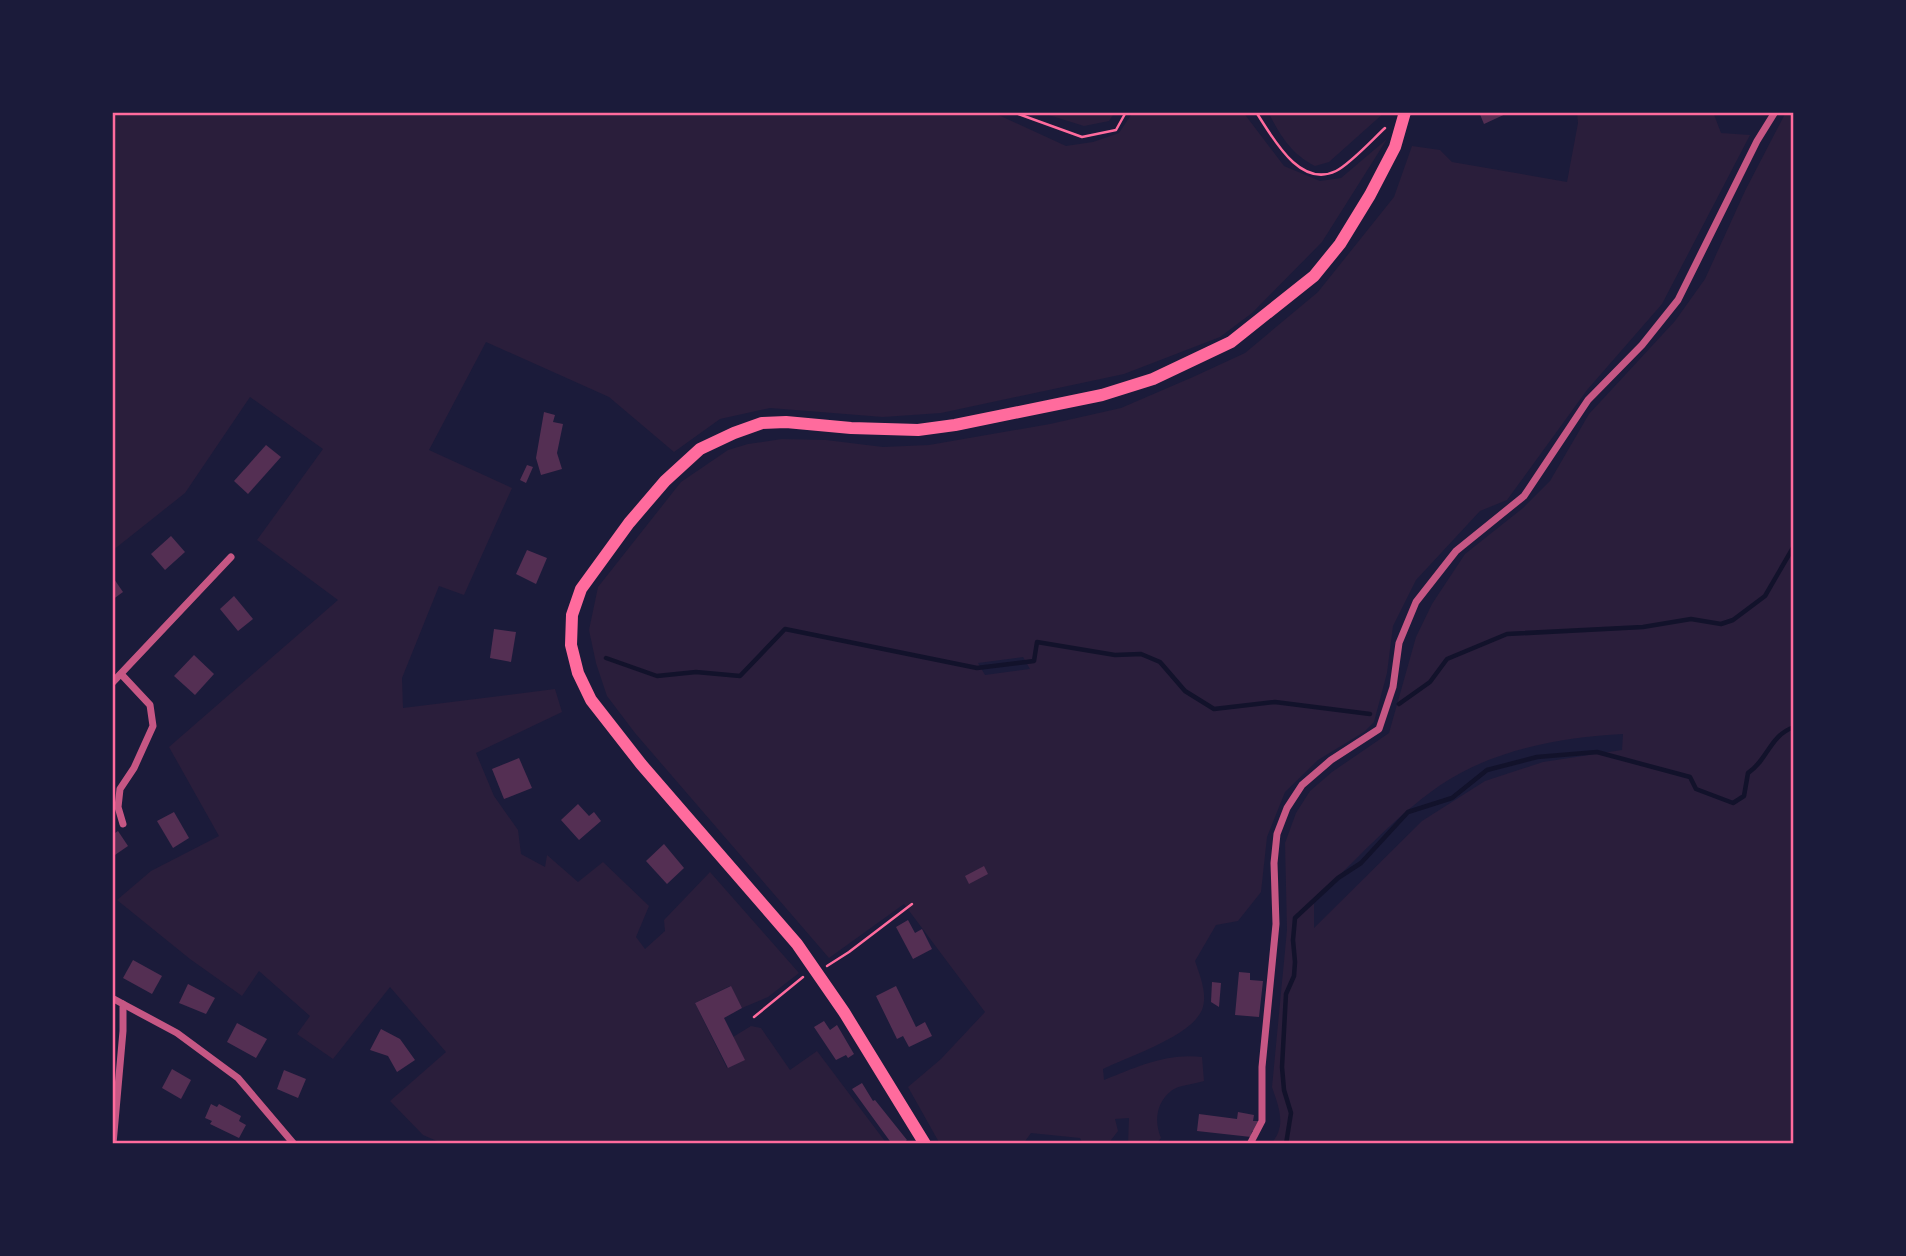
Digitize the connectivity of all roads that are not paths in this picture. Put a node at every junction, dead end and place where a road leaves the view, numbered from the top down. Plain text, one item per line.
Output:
1 (1775, 112) edge
2 (1399, 116) edge
3 (231, 557) dead end
4 (121, 674) junction
5 (112, 683) edge
6 (123, 824) dead end
7 (112, 998) edge
8 (123, 1004) junction
9 (113, 1144) edge
10 (294, 1144) edge
11 (925, 1144) edge
12 (1250, 1144) edge

1 - 12 street
2 - 11 main road
3 - 4 street
4 - 5 street
4 - 6 street
7 - 8 street
8 - 9 street
8 - 10 street

